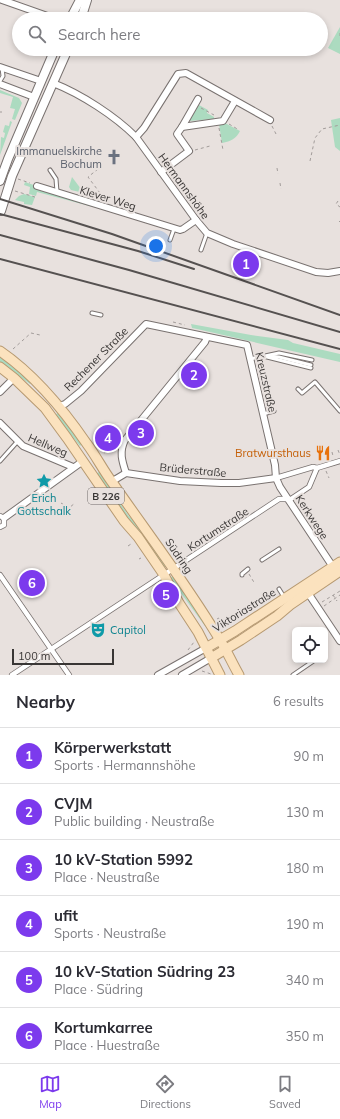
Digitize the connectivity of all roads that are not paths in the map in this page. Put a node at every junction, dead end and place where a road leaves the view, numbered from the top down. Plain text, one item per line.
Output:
1 (2, 0) edge
2 (80, 0) edge
3 (87, 0) edge
4 (17, 3) edge
5 (39, 12) edge
6 (74, 12) edge
7 (83, 12) edge
8 (52, 56) edge
9 (65, 56) edge
10 (1, 67) edge
11 (0, 81) edge
12 (41, 81) junction
13 (53, 83) junction
14 (0, 84) edge
15 (34, 97) junction
16 (198, 99) dead end
17 (235, 101) junction
18 (270, 120) road end
19 (182, 127) junction
20 (136, 137) junction
21 (50, 170) dead end
22 (161, 172) junction
23 (0, 181) edge
24 (37, 186) road end
25 (57, 192) junction
26 (1, 211) dead end
27 (196, 220) junction
28 (174, 229) junction
29 (207, 233) junction
30 (170, 240) dead end
31 (202, 250) dead end
32 (340, 272) edge
33 (92, 313) dead end
34 (101, 315) dead end
35 (146, 324) joint
36 (207, 337) junction
37 (0, 351) edge
38 (263, 356) junction
39 (253, 358) junction
40 (312, 360) dead end
41 (311, 367) dead end
42 (0, 368) edge
43 (14, 378) junction
44 (298, 389) dead end
45 (0, 392) edge
46 (38, 400) junction
47 (59, 406) junction
48 (274, 410) dead end
49 (340, 411) edge
50 (263, 414) junction
51 (0, 423) edge
52 (17, 442) junction
53 (94, 454) junction
54 (0, 461) edge
55 (83, 461) junction
56 (340, 461) edge
57 (73, 467) junction
58 (317, 468) junction
59 (126, 473) junction
60 (276, 478) junction
61 (111, 482) junction
62 (288, 499) junction
63 (1, 518) edge
64 (0, 527) edge
65 (279, 549) dead end
66 (262, 560) dead end
67 (338, 567) edge
68 (173, 569) junction
69 (248, 570) road end
70 (0, 575) edge
71 (241, 575) dead end
72 (164, 576) junction
73 (312, 580) junction
74 (279, 589) dead end
75 (308, 593) junction
76 (118, 598) dead end
77 (285, 598) junction
78 (122, 603) junction
79 (220, 639) junction
80 (340, 641) edge
81 (206, 648) junction
82 (52, 649) junction
83 (226, 649) junction
84 (211, 658) junction
85 (311, 663) edge
86 (217, 674) edge
87 (14, 675) edge
88 (69, 675) edge
89 (158, 675) edge
90 (182, 675) edge
91 (239, 675) edge
92 (293, 675) edge

1 - 4 street
2 - 6 main road
3 - 7 main road
4 - 5 street
8 - 12 main road
9 - 13 main road
10 - 11 lane
10 - 12 street
12 - 13 main road
12 - 15 main road
13 - 15 main road
13 - 20 street, Hermannshöhe
13 - 26 main road
14 - 15 street
15 - 23 main road
16 - 19 street
17 - 18 street
17 - 19 street
17 - 20 street
19 - 22 street
20 - 22 street, Hermannshöhe
21 - 25 lane
22 - 27 street, Hermannshöhe
24 - 25 street, Klever Weg
25 - 28 street, Klever Weg
27 - 28 street
27 - 29 street, Hermannshöhe
28 - 30 lane
29 - 31 lane
29 - 32 street, Hermannshöhe
33 - 34 lane
35 - 36 street, Kreuzstraße
35 - 47 street, Rechener Straße
36 - 39 street, Kreuzstraße
36 - 59 street
37 - 47 main road, Südring / B 226
38 - 39 lane
38 - 40 lane
38 - 41 lane
39 - 50 street, Kreuzstraße
42 - 43 main road, B 226
43 - 45 street
43 - 46 main road, B 226
44 - 49 lane
46 - 47 main road
46 - 55 main road, B 226
47 - 53 main road, Südring / B 226
48 - 50 lane
50 - 60 street, Kreuzstraße
51 - 52 street, Hellweg
52 - 54 lane
52 - 57 street, Hellweg
53 - 55 main road
53 - 61 main road, Südring / B 226
55 - 57 street
55 - 72 main road, B 226
56 - 58 street
57 - 63 street
58 - 60 street
58 - 62 street, Kortumstraße
59 - 60 street, Brüderstraße
59 - 61 street
60 - 62 street, Kerkwege
61 - 68 main road, Südring / B 226
62 - 67 street, Kerkwege
62 - 68 street, Kortumstraße
63 - 64 street
65 - 66 lane
67 - 73 main road, Viktoriastraße
67 - 75 main road, Viktoriastraße
68 - 72 street, Kortumstraße
68 - 79 main road, Südring / B 226
69 - 71 lane
70 - 82 street
72 - 78 street, Kortumstraße
72 - 81 main road, B 226
73 - 75 street
73 - 77 main road, Viktoriastraße
74 - 77 lane
75 - 80 street
75 - 83 main road, Viktoriastraße
76 - 78 street
77 - 79 main road, Viktoriastraße
78 - 82 street, Kortumstraße
79 - 81 main road, Viktoriastraße
79 - 83 main road, Südring / B 226
81 - 84 main road, B 226
81 - 89 street, Viktoriastraße
82 - 87 street, Kortumstraße
82 - 88 street
83 - 84 main road, Viktoriastraße
83 - 91 main road, Südring / B 226
84 - 86 main road, B 226
84 - 90 street, Viktoriastraße
85 - 92 lane

